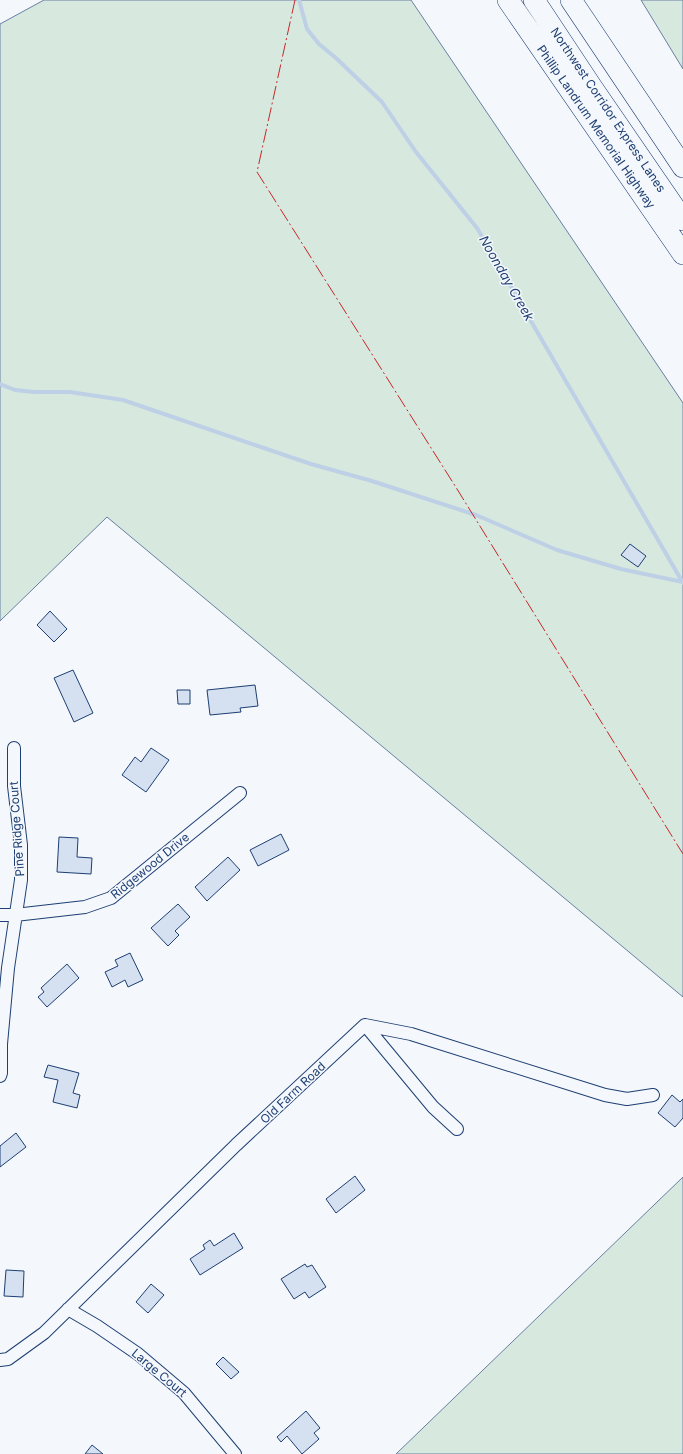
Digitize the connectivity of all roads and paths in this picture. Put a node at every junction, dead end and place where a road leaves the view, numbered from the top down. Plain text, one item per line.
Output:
1 (508, 0) edge
2 (534, 0) edge
3 (571, 0) edge
4 (683, 166) edge
5 (683, 220) edge
6 (683, 254) edge
7 (14, 748) dead end
8 (240, 793) dead end
9 (0, 915) edge
10 (15, 915) junction
11 (365, 1025) junction
12 (0, 1076) edge
13 (653, 1095) dead end
14 (457, 1129) dead end
15 (68, 1309) junction
16 (0, 1360) edge
17 (235, 1454) edge

1 - 6 highway, Phillip Landrum Memorial Highway
2 - 5 highway, Northwest Corridor Express Lanes
3 - 4 highway
7 - 10 street, Pine Ridge Court
8 - 10 street, Ridgewood Drive
9 - 10 street, Ridgewood Drive
10 - 12 street, Pine Ridge Court
11 - 13 street
11 - 14 street
11 - 15 street, Old Farm Road
15 - 16 street, Old Farm Road
15 - 17 street, Large Court

